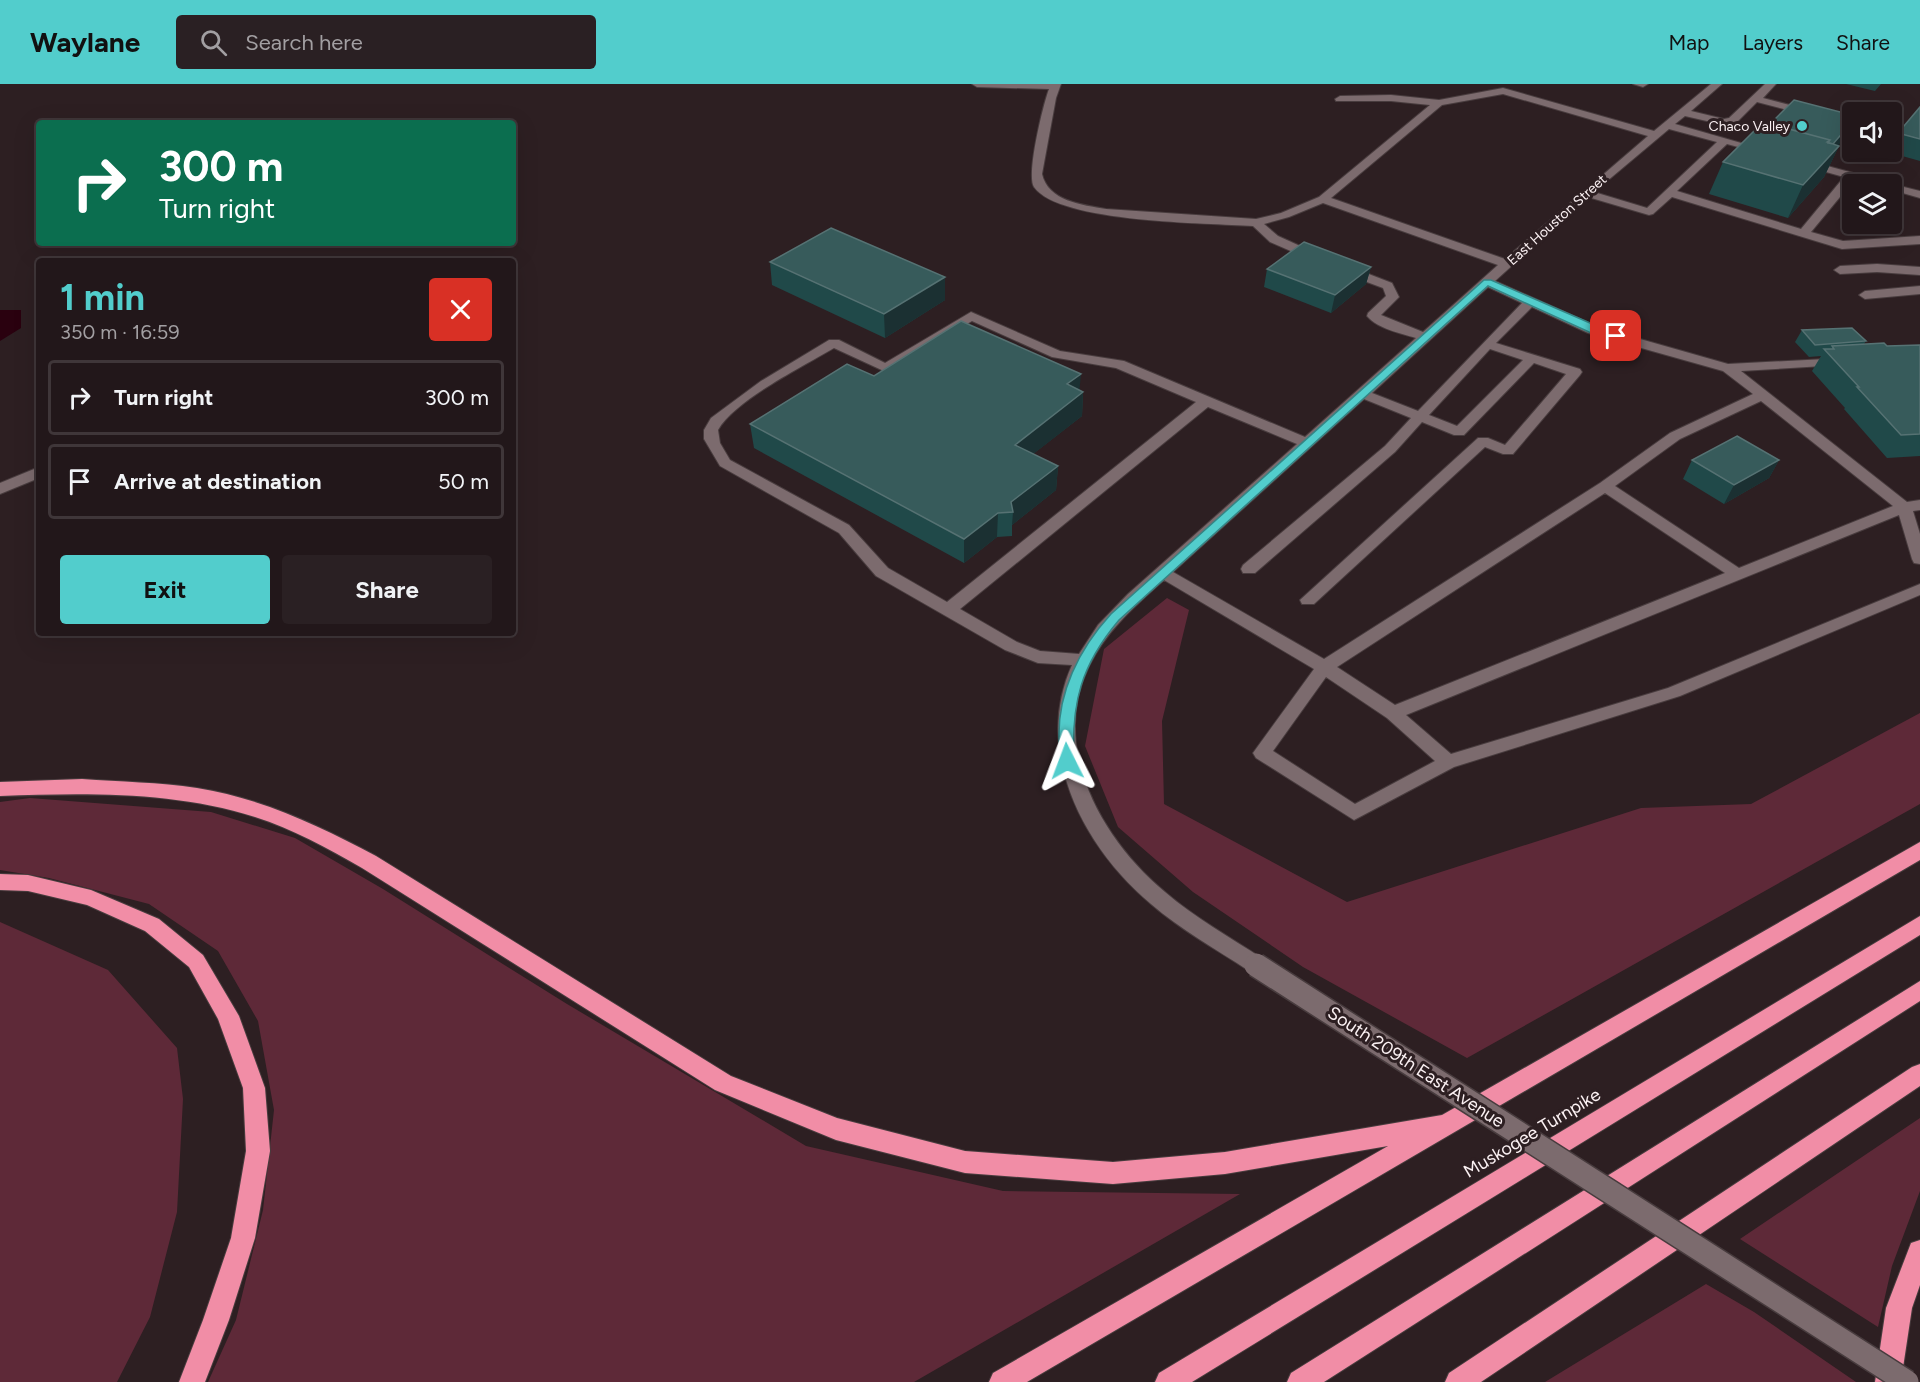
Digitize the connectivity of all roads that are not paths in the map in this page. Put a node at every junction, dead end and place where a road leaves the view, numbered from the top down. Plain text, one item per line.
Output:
1 (977, 84) edge
2 (1638, 84) edge
3 (1643, 84) edge
4 (1717, 84) edge
5 (1771, 84) edge
6 (1055, 85) edge
7 (1340, 99) dead end
8 (1756, 99) junction
9 (1439, 104) junction
10 (1684, 112) junction
11 (1842, 121) edge
12 (1667, 125) junction
13 (1655, 135) junction
14 (1724, 141) junction
15 (1772, 153) edge
16 (1795, 160) edge
17 (1844, 174) edge
18 (1842, 187) edge
19 (1902, 190) edge
20 (1586, 193) junction
21 (1671, 193) junction
22 (1920, 195) edge
23 (1323, 199) junction
24 (1256, 223) junction
25 (1803, 234) junction
26 (1920, 240) edge
27 (1507, 264) junction
28 (1840, 270) dead end
29 (1920, 271) edge
30 (1487, 282) junction
31 (1920, 290) edge
32 (1865, 295) dead end
33 (1530, 302) junction
34 (1427, 338) junction
35 (1486, 344) junction
36 (1532, 358) junction
37 (1852, 360) edge
38 (1728, 368) junction
39 (1363, 394) junction
40 (1762, 395) junction
41 (1206, 401) junction
42 (1418, 417) junction
43 (1459, 432) junction
44 (1483, 441) junction
45 (1308, 444) junction
46 (36, 473) edge
47 (1605, 486) junction
48 (0, 489) edge
49 (1912, 506) edge
50 (1920, 559) edge
51 (1249, 569) dead end
52 (1163, 573) junction
53 (1737, 574) junction
54 (1920, 590) edge
55 (1308, 600) dead end
56 (948, 610) junction
57 (1084, 660) junction
58 (1324, 667) junction
59 (1393, 713) junction
60 (1448, 762) junction
61 (0, 789) edge
62 (1077, 795) joint
63 (1920, 850) edge
64 (0, 882) edge
65 (1920, 925) edge
66 (1920, 990) edge
67 (1920, 1074) edge
68 (1447, 1125) junction
69 (1920, 1252) edge
70 (192, 1382) edge
71 (1002, 1382) edge
72 (1168, 1382) edge
73 (1300, 1382) edge
74 (1458, 1382) edge
75 (1887, 1382) edge
76 (1908, 1382) edge

1 - 6 street
2 - 3 street
4 - 10 street, East Houston Street
5 - 8 street
6 - 24 street
7 - 9 street
8 - 10 street
8 - 11 street
9 - 13 street
9 - 23 street
10 - 12 street, East Houston Street
12 - 13 street, East Houston Street
12 - 14 street
13 - 20 street, East Houston Street
14 - 15 street
14 - 21 street
16 - 17 street
18 - 25 street
19 - 22 street
20 - 21 street
20 - 27 street, East Houston Street
21 - 25 street
23 - 24 street
23 - 27 street
24 - 34 street
25 - 26 street
27 - 30 street, East Houston Street
28 - 29 street
30 - 33 street
30 - 34 street, East Houston Street
31 - 32 street
33 - 35 street
33 - 38 street
34 - 39 street, East Houston Street
35 - 36 street
35 - 42 street
36 - 43 street
36 - 44 street
37 - 38 street
38 - 40 street
39 - 42 street
39 - 45 street, East Houston Street
40 - 47 street
40 - 49 street
41 - 45 street
41 - 56 street
41 - 56 street
42 - 43 street
42 - 51 street
43 - 44 street
44 - 55 street
45 - 52 street, East Houston Street
46 - 48 street
47 - 53 street
47 - 58 street
49 - 50 street
49 - 53 street
52 - 57 street, East Houston Street
52 - 58 street
53 - 59 street
54 - 60 street
56 - 57 street
57 - 62 street, East Houston Street
58 - 59 street
58 - 60 street
59 - 60 street
61 - 68 highway
62 - 76 street, South 209th East Avenue, bridge
63 - 68 highway
64 - 70 highway
65 - 72 highway, Muskogee Turnpike
66 - 73 highway
67 - 74 highway
68 - 71 highway
69 - 75 highway

